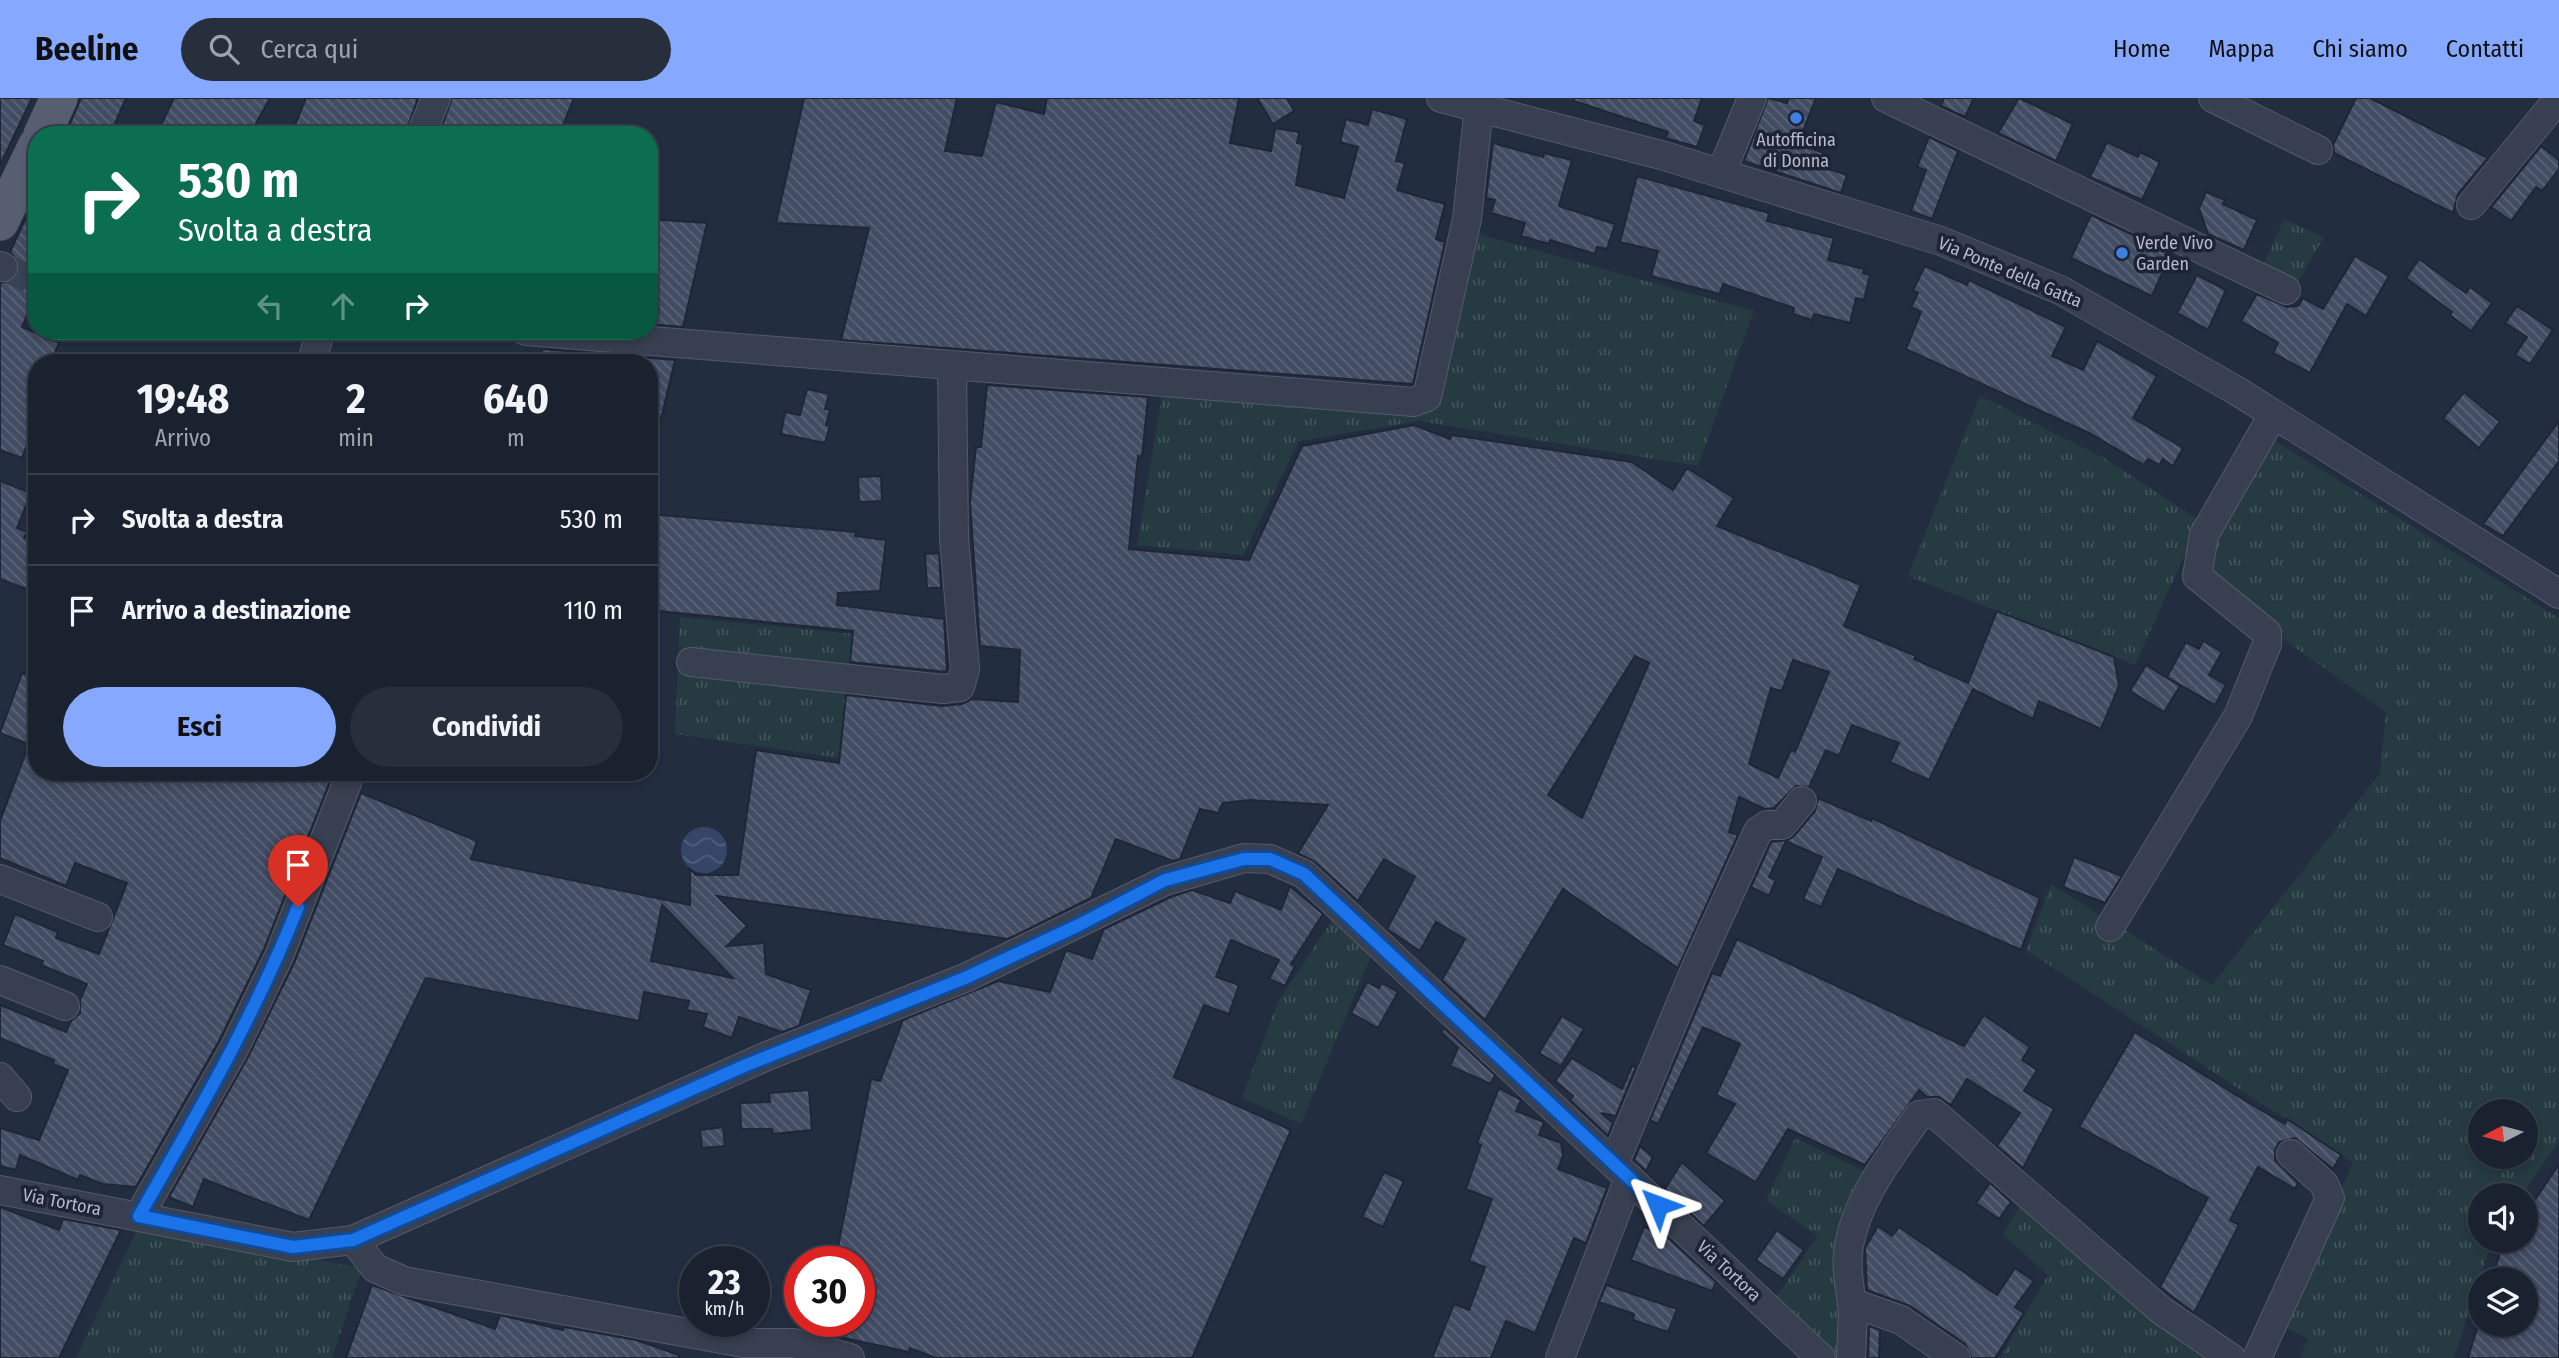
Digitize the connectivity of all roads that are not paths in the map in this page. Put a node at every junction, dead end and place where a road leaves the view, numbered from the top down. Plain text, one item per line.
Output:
1 (60, 98) edge
2 (436, 98) edge
3 (1441, 98) edge
4 (1752, 98) edge
5 (1886, 98) edge
6 (2213, 98) edge
7 (2559, 98) edge
8 (1479, 106) junction
9 (1547, 111) edge
10 (46, 126) edge
11 (425, 126) edge
12 (2318, 150) dead end
13 (28, 164) edge
14 (1721, 173) junction
15 (2471, 205) dead end
16 (0, 222) edge
17 (2286, 290) dead end
18 (636, 340) edge
19 (952, 366) junction
20 (2273, 415) junction
21 (2559, 594) edge
22 (691, 662) dead end
23 (347, 783) dead end
24 (1802, 801) dead end
25 (0, 879) edge
26 (98, 917) dead end
27 (2110, 927) dead end
28 (0, 980) edge
29 (65, 1006) dead end
30 (2291, 1154) dead end
31 (1622, 1171) junction
32 (0, 1190) edge
33 (139, 1216) junction
34 (353, 1240) junction
35 (1853, 1311) junction
36 (740, 1350) edge
37 (850, 1358) edge
38 (1560, 1358) edge
39 (1821, 1358) edge
40 (1852, 1358) edge
41 (1956, 1358) edge
42 (2231, 1358) edge
43 (2257, 1358) edge

1 - 10 main road
2 - 11 street
3 - 8 street, Via Ponte della Gatta
4 - 14 street
5 - 17 street
6 - 12 street
7 - 15 street
8 - 9 street, Via Ponte della Gatta
8 - 19 street
9 - 14 street, Via Ponte della Gatta
13 - 16 main road
14 - 20 street, Via Ponte della Gatta
18 - 19 street
19 - 22 street
20 - 21 street, Via Ponte della Gatta
20 - 27 street
23 - 33 street
24 - 31 street
25 - 26 street
28 - 29 street
30 - 43 street
31 - 34 street, Via Tortora
31 - 38 street
31 - 39 street, Via Tortora
32 - 33 street, Via Tortora
33 - 34 street, Via Tortora
34 - 36 street
35 - 40 street
35 - 41 street
35 - 42 street
36 - 37 street

